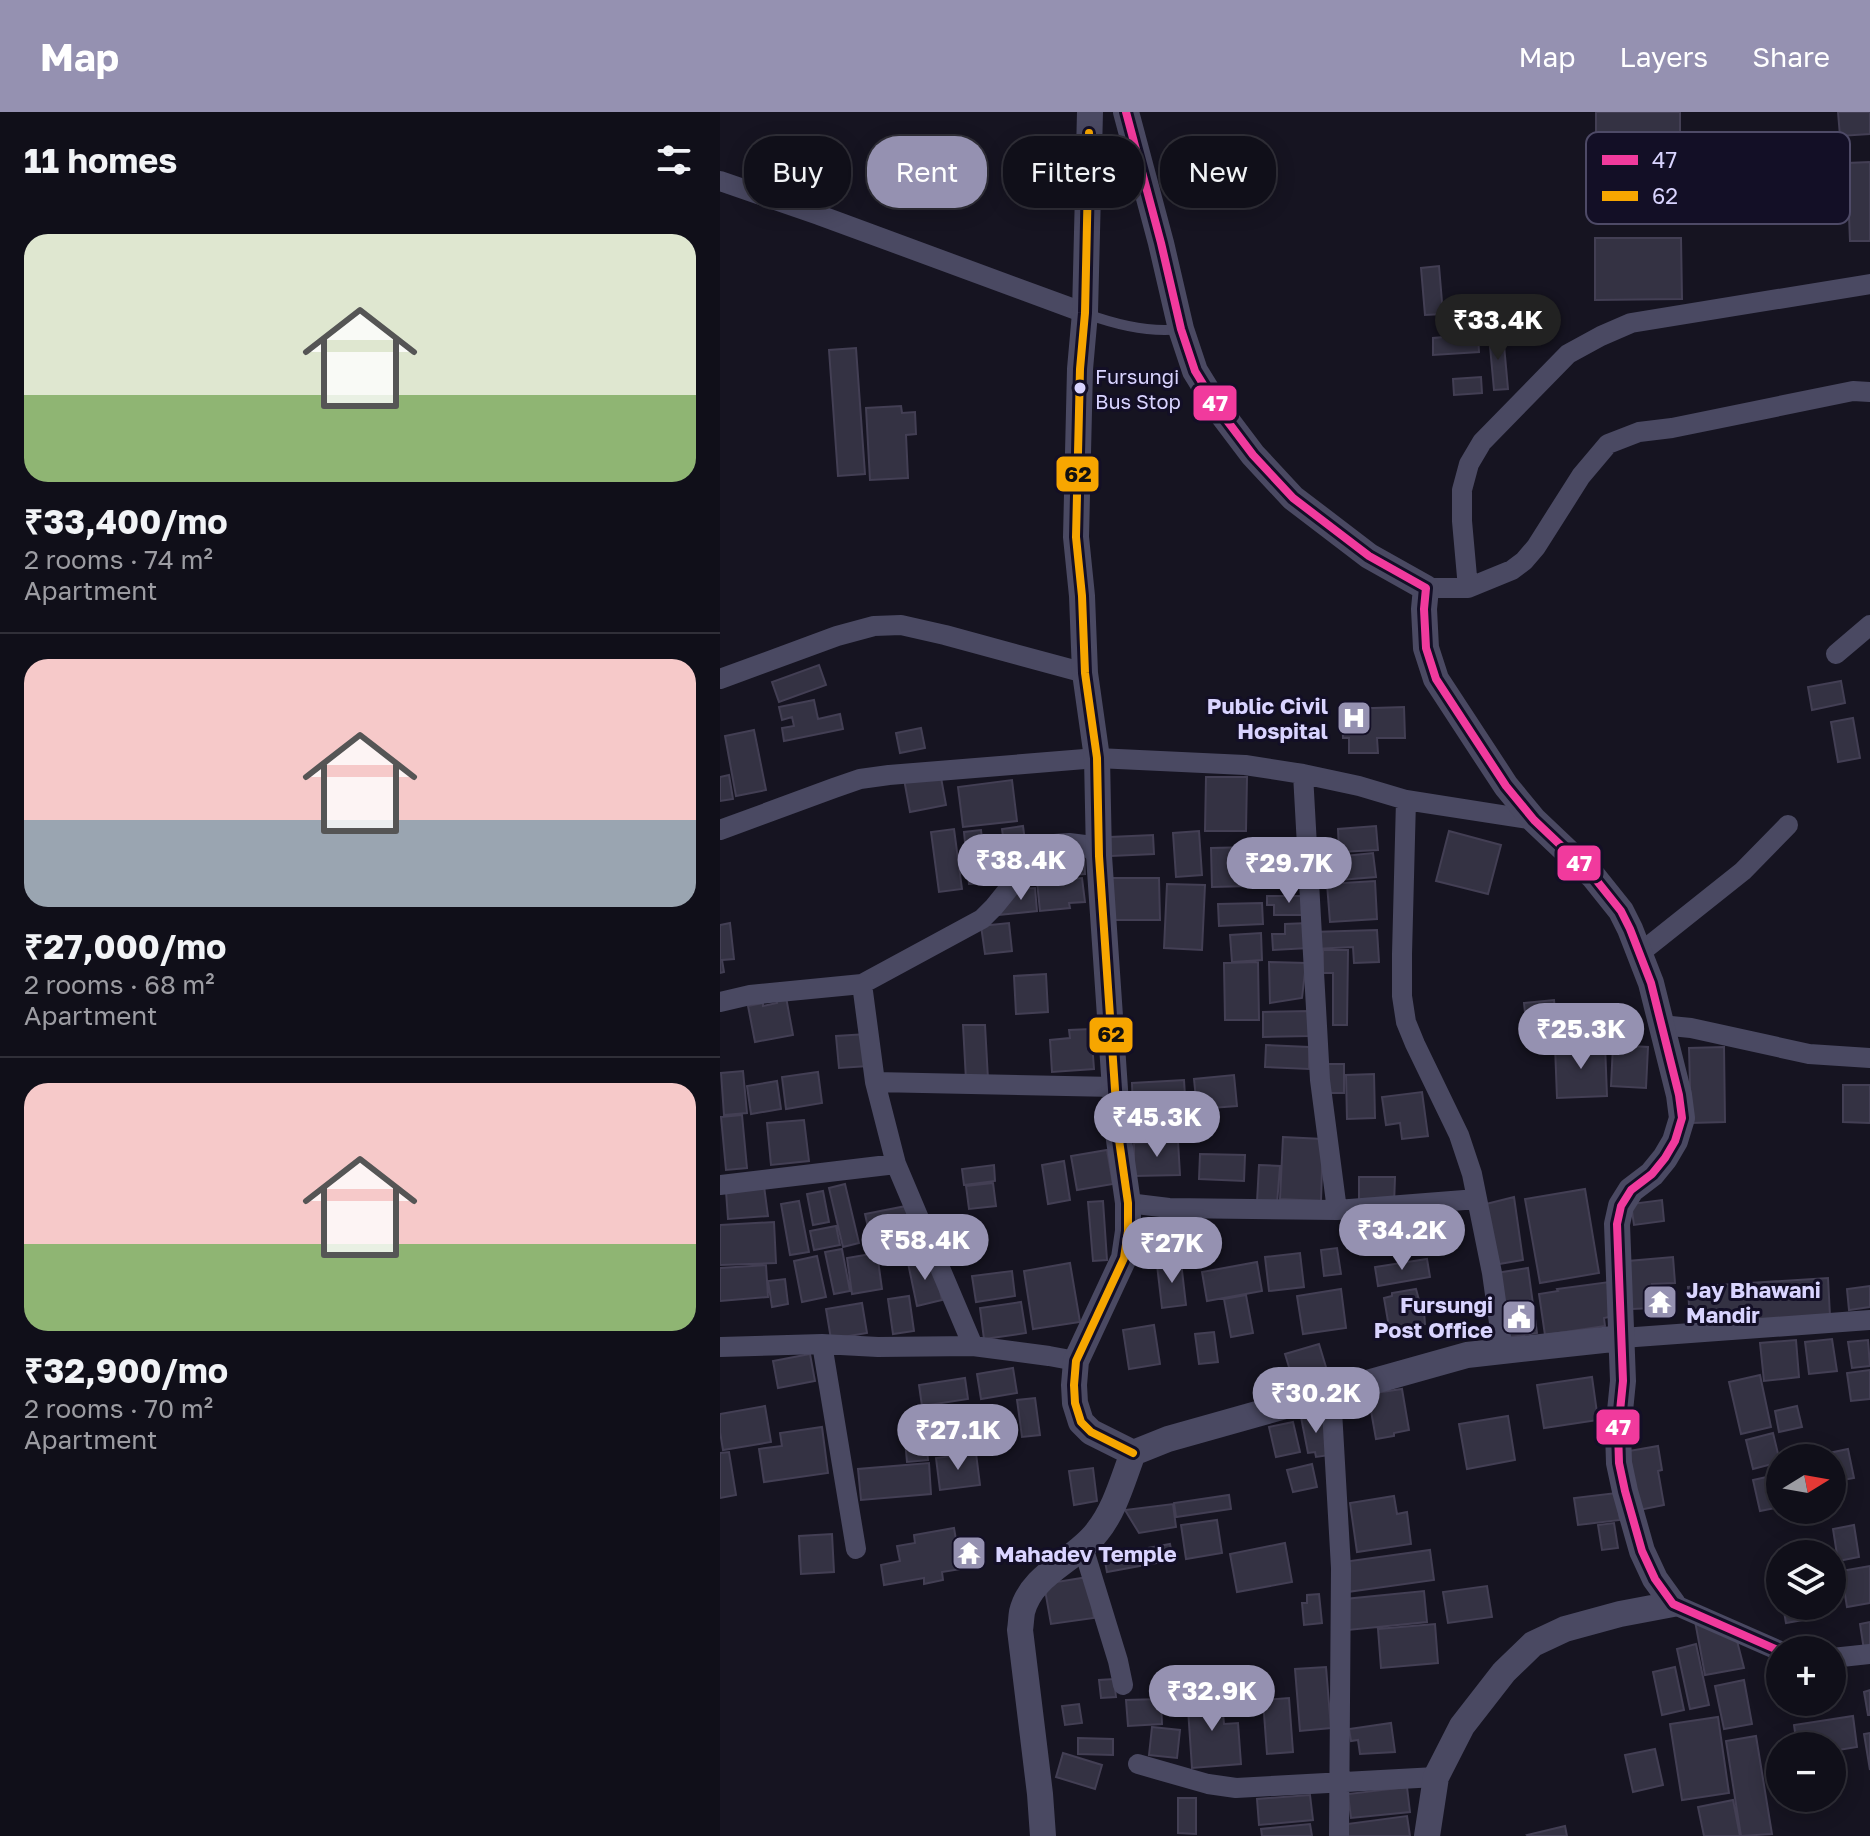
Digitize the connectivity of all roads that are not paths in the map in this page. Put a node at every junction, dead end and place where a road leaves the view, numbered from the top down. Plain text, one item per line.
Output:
1 (1090, 112) edge
2 (1126, 112) edge
3 (720, 181) edge
4 (1870, 284) edge
5 (1085, 313) junction
6 (1181, 329) junction
7 (1870, 392) edge
8 (1468, 588) junction
9 (1425, 599) junction
10 (1870, 625) edge
11 (1836, 654) dead end
12 (1085, 673) junction
13 (720, 679) edge
14 (1097, 758) junction
15 (1303, 774) junction
16 (1406, 800) junction
17 (1534, 820) junction
18 (1788, 825) dead end
19 (720, 830) edge
20 (1099, 856) junction
21 (1640, 953) junction
22 (862, 984) junction
23 (720, 1002) edge
24 (1661, 1025) junction
25 (1870, 1058) edge
26 (875, 1082) junction
27 (1115, 1087) junction
28 (896, 1164) junction
29 (720, 1185) edge
30 (1477, 1199) junction
31 (1128, 1203) junction
32 (1337, 1210) junction
33 (1870, 1320) edge
34 (1622, 1338) junction
35 (822, 1344) junction
36 (973, 1346) junction
37 (720, 1347) edge
38 (1503, 1351) junction
39 (1076, 1361) junction
40 (1331, 1393) junction
41 (1133, 1453) junction
42 (1083, 1547) junction
43 (856, 1549) dead end
44 (1673, 1604) junction
45 (1766, 1645) edge
46 (1870, 1654) edge
47 (1846, 1657) edge
48 (1123, 1685) dead end
49 (1138, 1764) dead end
50 (1436, 1777) junction
51 (1339, 1784) junction
52 (1043, 1836) edge
53 (1339, 1836) edge
54 (1427, 1836) edge

1 - 5 street
2 - 6 street
3 - 5 street
4 - 8 street
5 - 6 lane
5 - 12 street
6 - 9 street
7 - 8 street
8 - 9 street
9 - 17 street
10 - 11 street
12 - 13 street
12 - 14 street
14 - 15 street
14 - 19 street
14 - 20 street
15 - 16 street
15 - 32 street
16 - 17 street
16 - 30 street
17 - 21 street
18 - 21 street
20 - 22 street
20 - 27 street
21 - 24 street
22 - 23 street
22 - 26 street
24 - 25 street
24 - 34 street
26 - 27 street
26 - 28 street
27 - 31 street
28 - 29 street
28 - 36 street
30 - 32 street
30 - 38 street
31 - 32 street
31 - 39 street
33 - 34 street
34 - 38 street
34 - 44 street
35 - 36 street
35 - 37 street
35 - 43 street
36 - 39 street
38 - 40 street
39 - 41 street
40 - 41 street
40 - 51 street
41 - 42 street
42 - 48 street
42 - 52 street
44 - 45 street
44 - 50 street
46 - 47 street
49 - 51 street
50 - 51 street
50 - 54 street
51 - 53 street

